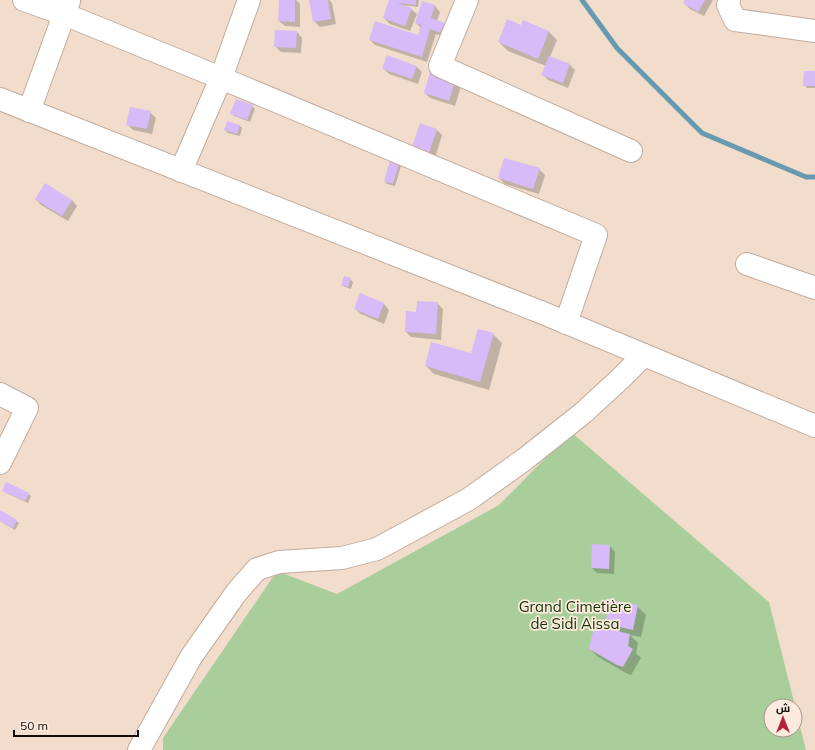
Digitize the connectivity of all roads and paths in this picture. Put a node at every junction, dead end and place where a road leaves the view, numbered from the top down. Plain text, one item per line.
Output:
1 (24, 0) edge
2 (249, 0) edge
3 (467, 0) edge
4 (729, 0) edge
5 (66, 7) edge
6 (815, 31) edge
7 (221, 78) junction
8 (0, 99) edge
9 (29, 110) junction
10 (631, 151) dead end
11 (181, 171) junction
12 (747, 264) dead end
13 (815, 288) edge
14 (566, 323) junction
15 (644, 355) junction
16 (0, 394) edge
17 (815, 426) edge
18 (0, 463) edge
19 (139, 750) edge

1 - 5 street
2 - 7 street
3 - 10 street
4 - 6 street
5 - 7 street
5 - 9 street
7 - 11 street
7 - 14 street
8 - 9 street
9 - 11 street
11 - 14 street
12 - 13 street
14 - 15 street
15 - 17 street
15 - 19 street
16 - 18 street

